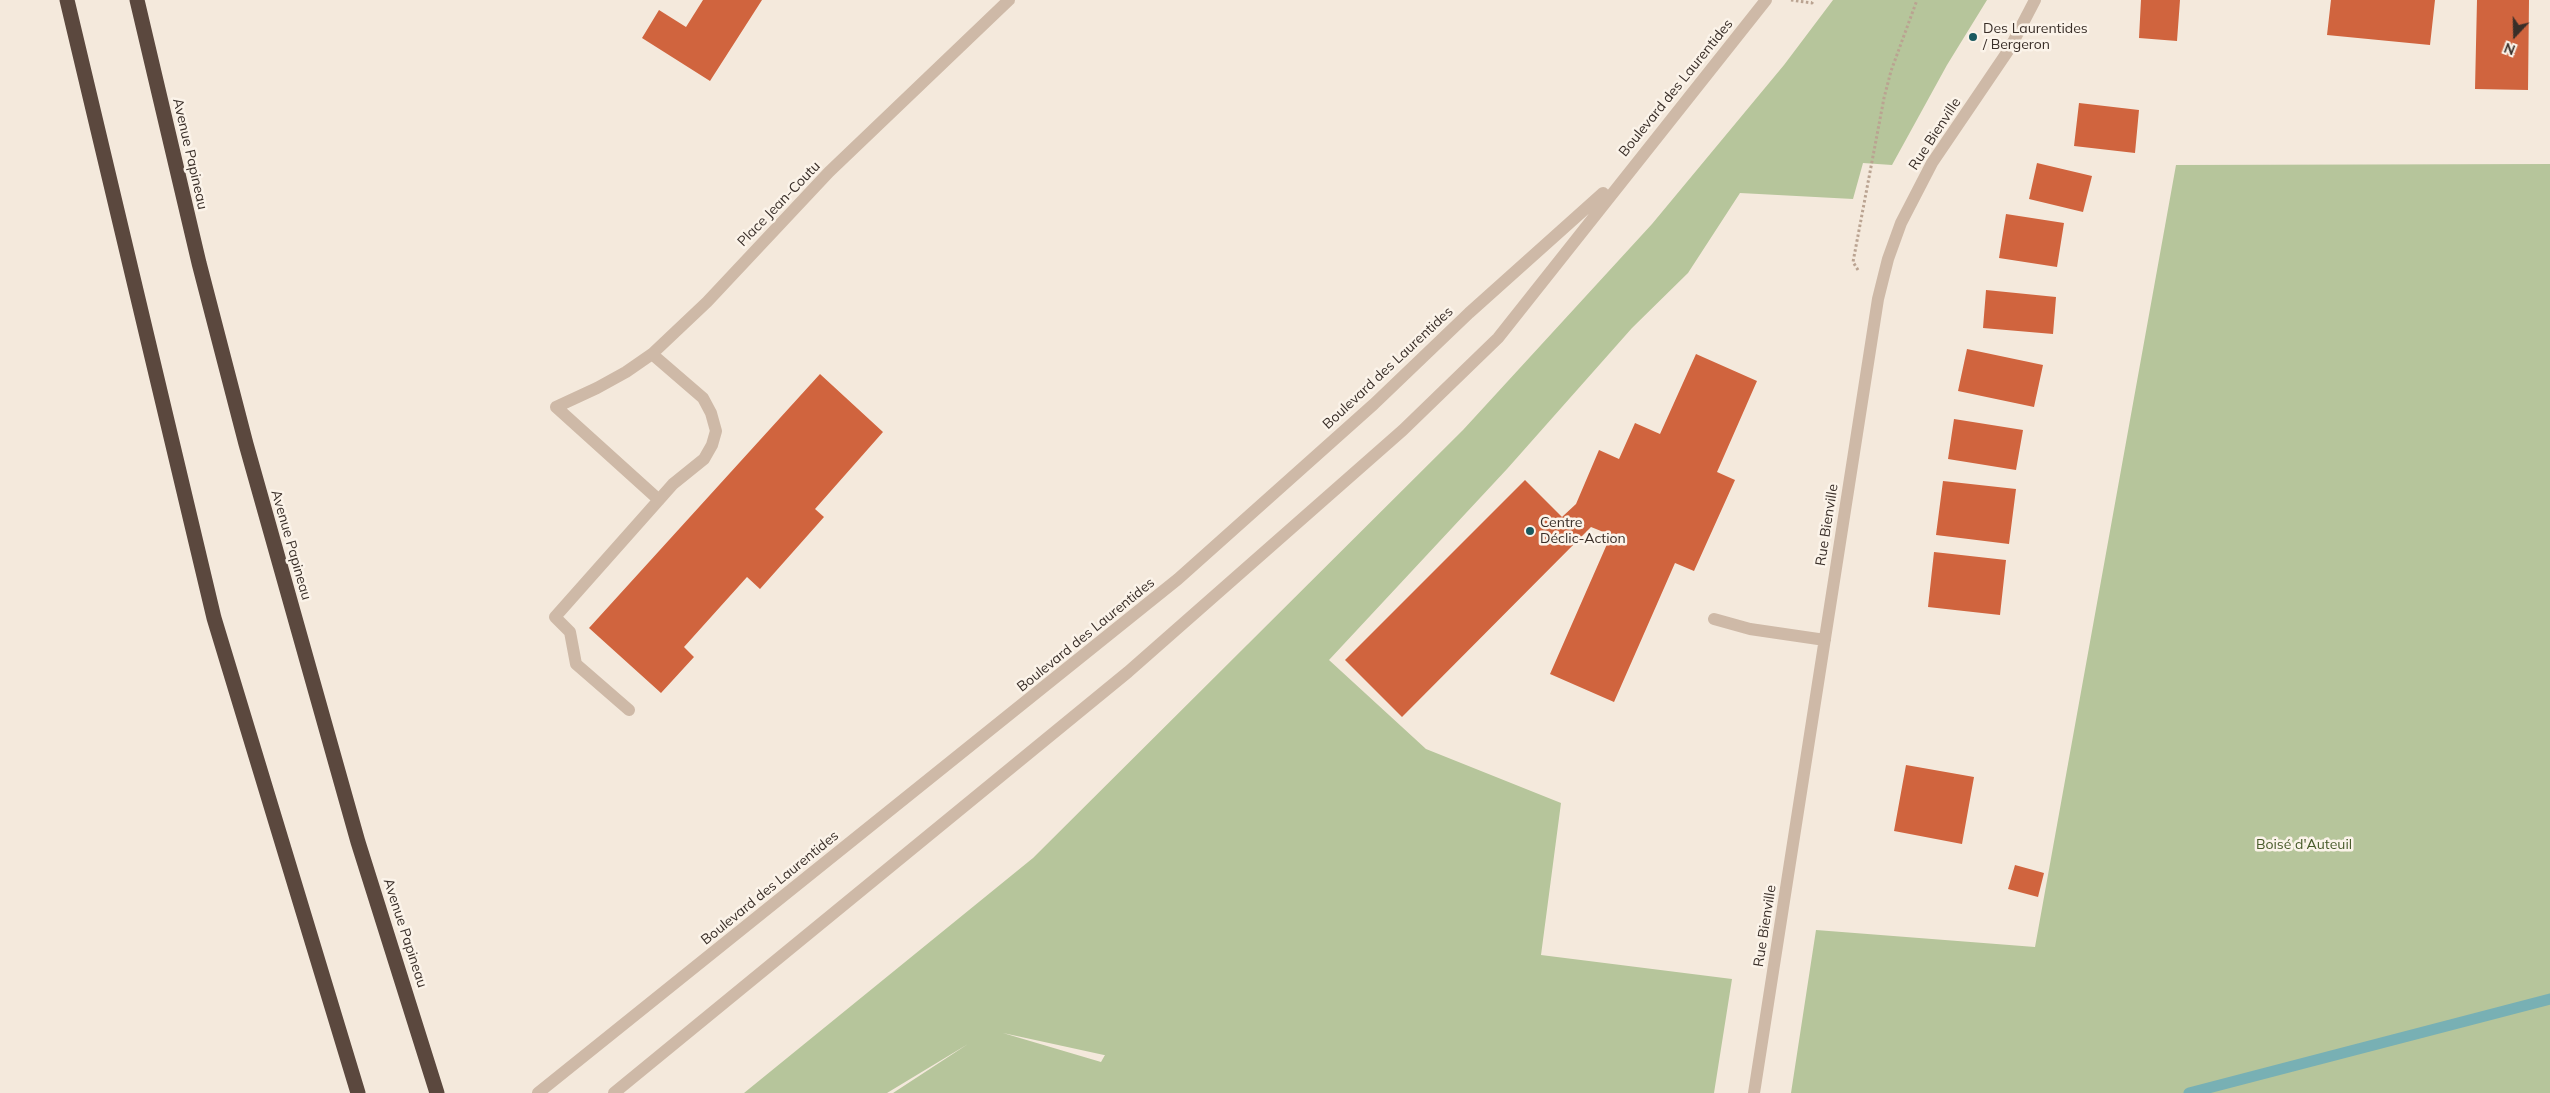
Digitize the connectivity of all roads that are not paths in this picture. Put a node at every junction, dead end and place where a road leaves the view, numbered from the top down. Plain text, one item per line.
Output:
1 (67, 0) edge
2 (137, 0) edge
3 (1009, 0) edge
4 (1766, 0) edge
5 (2035, 0) edge
6 (1628, 172) junction
7 (652, 354) junction
8 (659, 500) junction
9 (1714, 619) dead end
10 (1825, 640) junction
11 (629, 710) dead end
12 (358, 1093) edge
13 (437, 1093) edge
14 (538, 1093) edge
15 (614, 1093) edge
16 (1754, 1093) edge

1 - 12 highway
2 - 13 highway, Avenue Papineau
3 - 7 street, Place Jean-Coutu
4 - 6 street, Boulevard des Laurentides
5 - 10 street, Rue Bienville
6 - 14 street, Boulevard des Laurentides
6 - 15 street, Boulevard des Laurentides
7 - 8 street
7 - 8 street, Place Jean-Coutu
8 - 11 street
9 - 10 street
10 - 16 street, Rue Bienville

